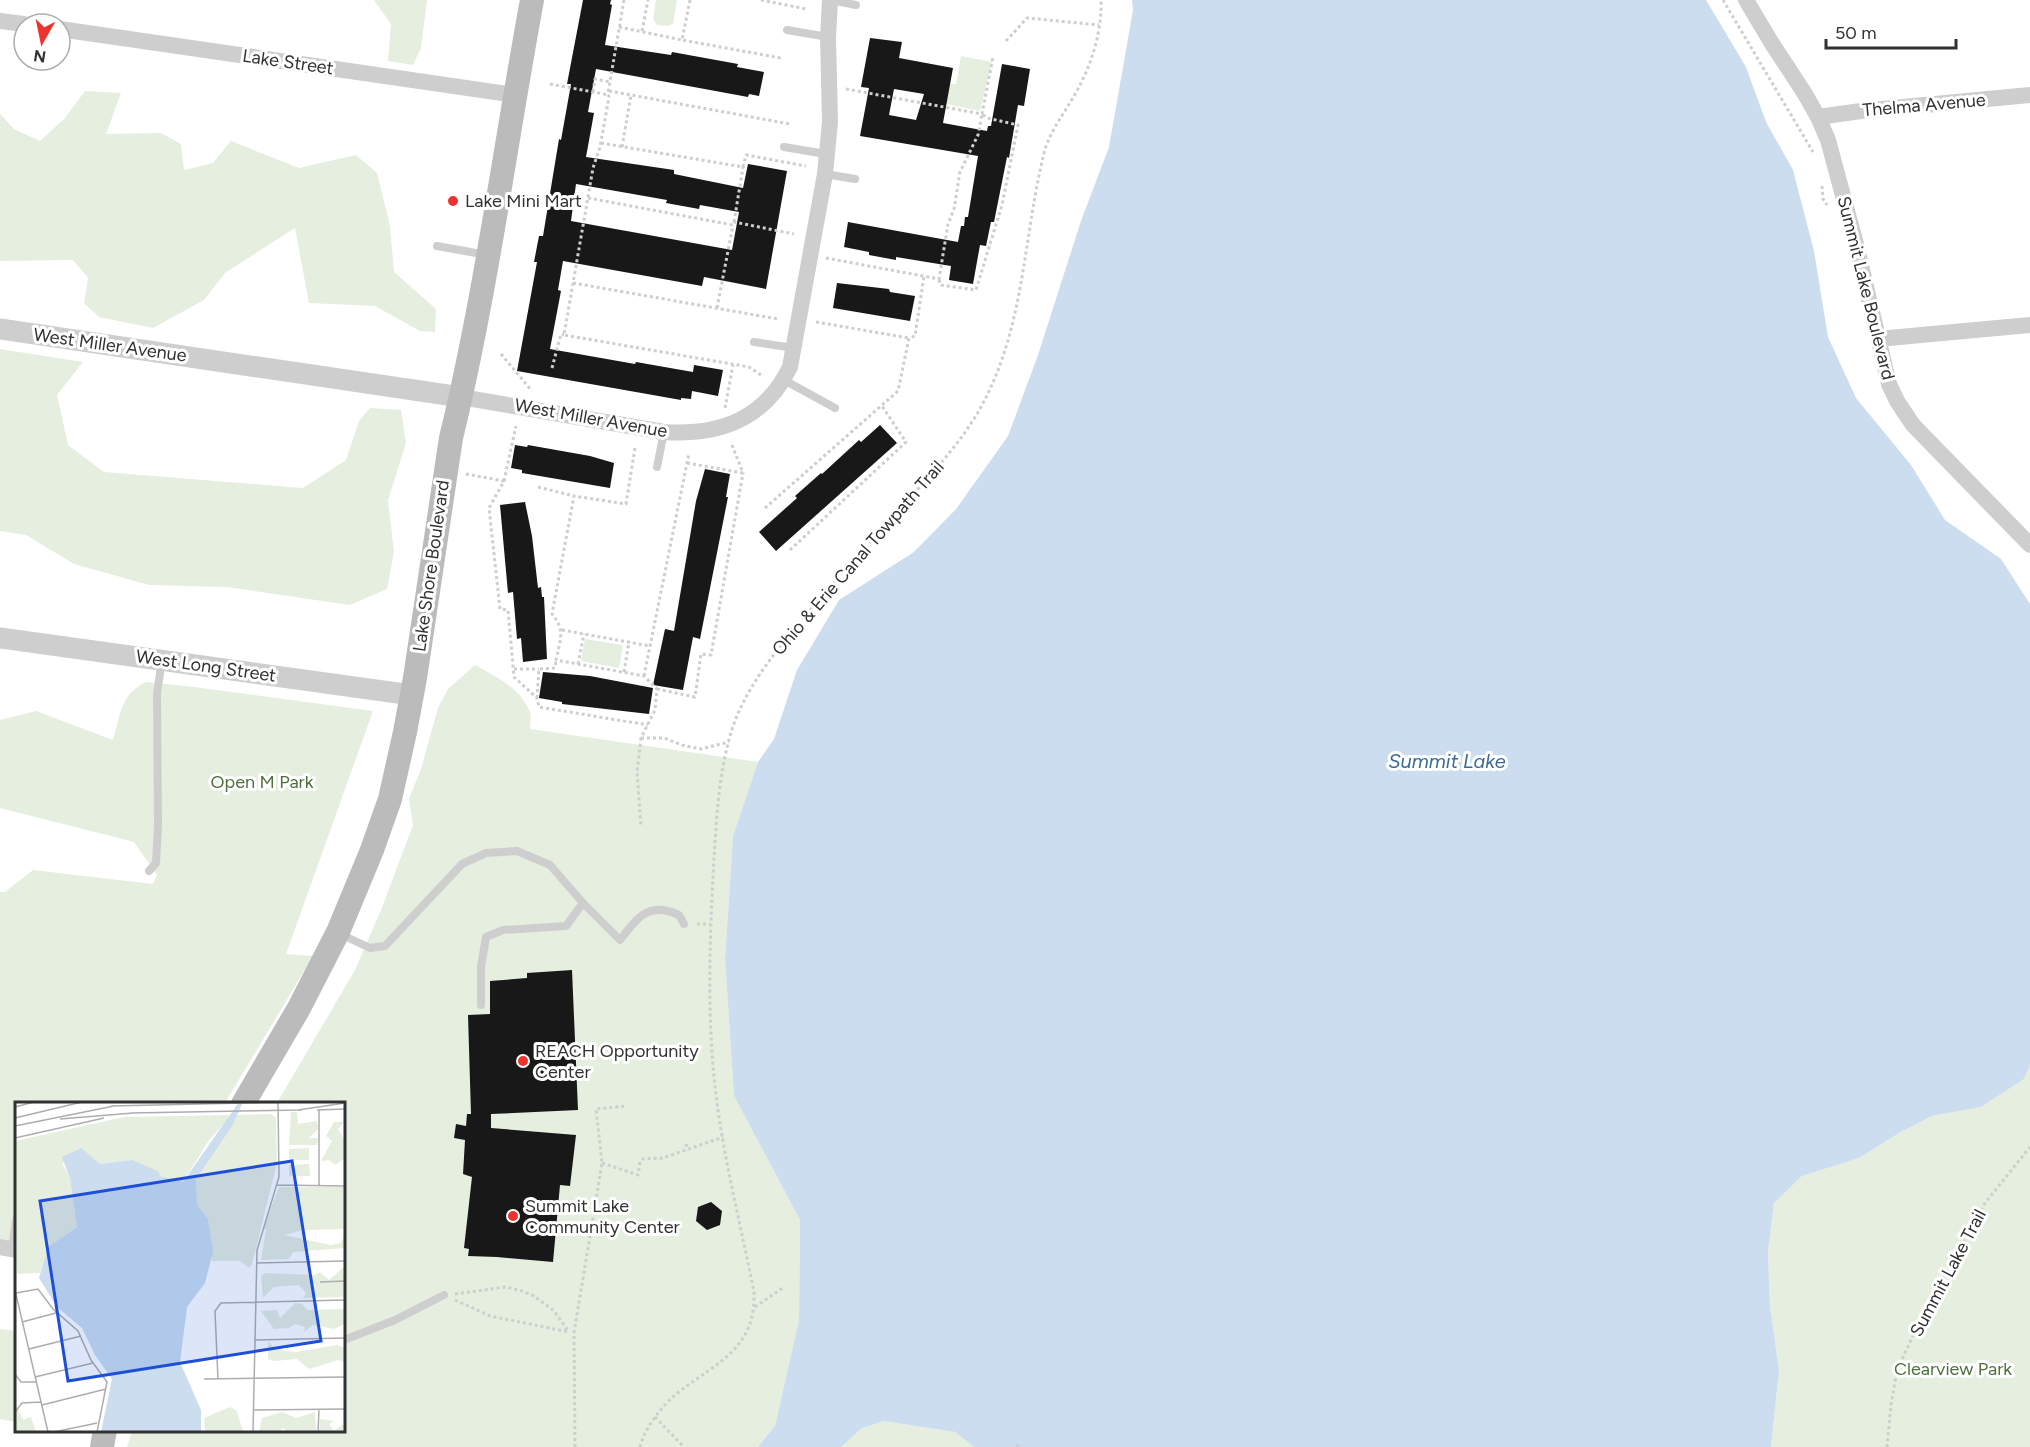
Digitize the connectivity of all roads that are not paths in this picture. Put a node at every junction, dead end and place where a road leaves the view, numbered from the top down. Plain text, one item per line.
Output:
1 (532, 0) edge
2 (830, 0) edge
3 (1746, 0) edge
4 (856, 5) dead end
5 (787, 30) dead end
6 (72, 31) edge
7 (828, 37) junction
8 (515, 95) junction
9 (2030, 95) edge
10 (1818, 117) junction
11 (784, 147) dead end
12 (826, 154) junction
13 (825, 174) junction
14 (855, 179) dead end
15 (437, 246) dead end
16 (488, 255) junction
17 (2030, 325) edge
18 (0, 329) edge
19 (1878, 339) junction
20 (754, 342) dead end
21 (794, 348) junction
22 (784, 380) junction
23 (461, 397) junction
24 (835, 408) dead end
25 (664, 432) junction
26 (657, 467) dead end
27 (2030, 545) edge
28 (0, 638) edge
29 (162, 660) junction
30 (412, 695) junction
31 (149, 871) dead end
32 (583, 903) junction
33 (684, 924) dead end
34 (338, 932) junction
35 (481, 1005) dead end
36 (244, 1102) edge
37 (15, 1225) edge
38 (10, 1249) edge
39 (444, 1295) road end
40 (345, 1340) edge
41 (105, 1432) edge
42 (102, 1447) edge

1 - 8 main road, Lake Shore Boulevard
2 - 4 lane
2 - 7 street, West Miller Avenue
3 - 10 street, Summit Lake Boulevard
5 - 7 lane
6 - 8 street, Lake Street
7 - 12 street, West Miller Avenue
8 - 16 main road, Lake Shore Boulevard
9 - 10 street, Thelma Avenue
10 - 19 street, Summit Lake Boulevard
11 - 12 lane
12 - 13 street, West Miller Avenue
13 - 14 lane
13 - 21 street, West Miller Avenue
15 - 16 lane
16 - 23 main road, Lake Shore Boulevard
17 - 19 street
18 - 23 street, West Miller Avenue
19 - 27 street, Summit Lake Boulevard
20 - 21 lane
21 - 22 street, West Miller Avenue
22 - 24 lane
22 - 25 street, West Miller Avenue
23 - 25 street, West Miller Avenue
23 - 30 main road, Lake Shore Boulevard
25 - 26 lane
28 - 29 street, West Long Street
29 - 30 street, West Long Street
29 - 31 lane
30 - 34 main road, Lake Shore Boulevard
32 - 33 lane
32 - 34 lane
32 - 35 lane
34 - 36 main road, Lake Shore Boulevard
37 - 38 lane
39 - 40 lane
41 - 42 main road

